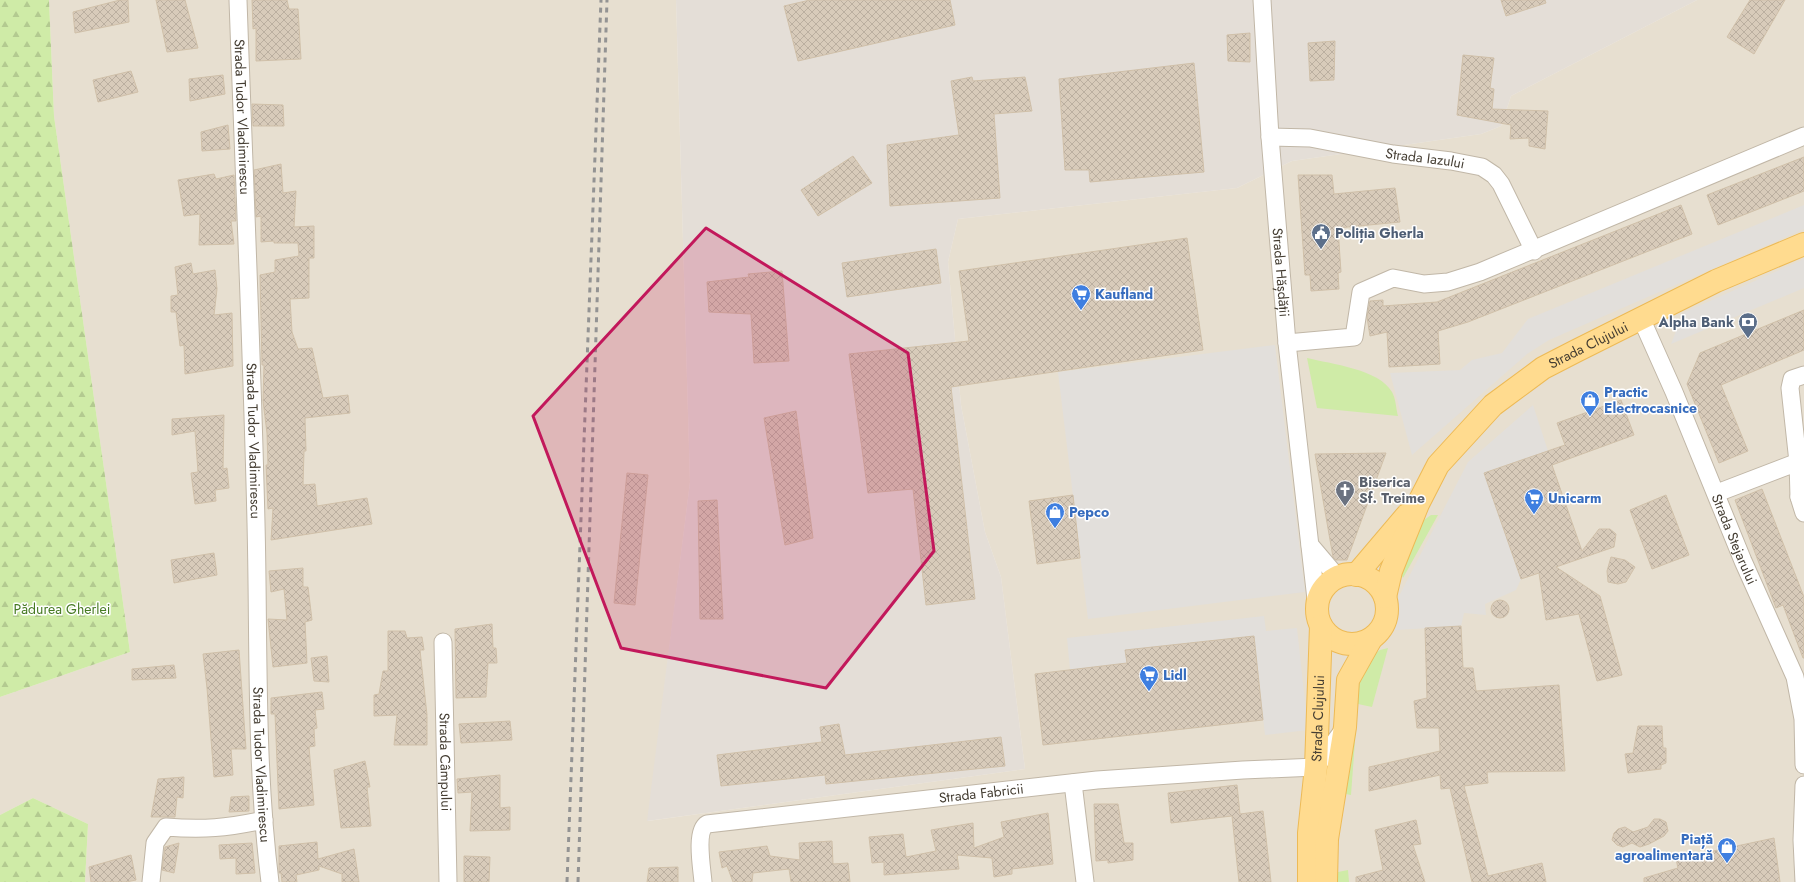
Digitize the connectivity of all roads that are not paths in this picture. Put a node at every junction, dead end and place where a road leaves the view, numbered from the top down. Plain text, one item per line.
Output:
1 (238, 0) edge
2 (1262, 0) edge
3 (1804, 136) edge
4 (1270, 137) junction
5 (1804, 244) edge
6 (1534, 250) junction
7 (1641, 318) junction
8 (1287, 343) junction
9 (1804, 375) edge
10 (1798, 462) junction
11 (1717, 493) junction
12 (1802, 502) edge
13 (1418, 504) junction
14 (1310, 544) junction
15 (1347, 576) junction
16 (1385, 597) junction
17 (1319, 617) junction
18 (1371, 639) junction
19 (443, 642) dead end
20 (1800, 675) edge
21 (1345, 728) junction
22 (1804, 766) edge
23 (1316, 767) junction
24 (1074, 783) junction
25 (1804, 785) edge
26 (1322, 810) junction
27 (264, 820) junction
28 (151, 882) edge
29 (270, 882) edge
30 (448, 882) edge
31 (703, 882) edge
32 (1085, 882) edge
33 (1308, 882) edge
34 (1326, 882) edge
35 (1804, 882) edge

1 - 27 street, Strada Tudor Vladimirescu
2 - 4 street, Strada Hășdății
3 - 6 street
4 - 6 street, Strada Iazului
4 - 8 street, Strada Hășdății
5 - 7 main road, Strada Clujului
6 - 8 street
7 - 11 street, Strada Stejarului
7 - 13 main road, Strada Clujului
8 - 14 street, Strada Hășdății
9 - 10 street
10 - 11 street
10 - 12 street
11 - 20 street, Strada Stejarului
13 - 15 main road, Strada Clujului
13 - 16 main road, Strada Clujului
14 - 15 street
14 - 17 street, Strada Hășdății
15 - 16 main road
15 - 17 main road, Strada Clujului
16 - 18 main road, Strada Clujului
17 - 18 main road
17 - 23 main road, Strada Clujului
18 - 21 main road, Strada Clujului
19 - 30 street, Strada Câmpului
20 - 22 street, Strada Stejarului
21 - 23 street
21 - 26 main road, Strada Clujului
23 - 24 street, Strada Fabricii
23 - 26 main road, Strada Clujului
24 - 31 street, Strada Fabricii
24 - 32 street
25 - 35 street
26 - 33 main road
26 - 34 main road
27 - 28 street
27 - 29 street, Strada Tudor Vladimirescu

